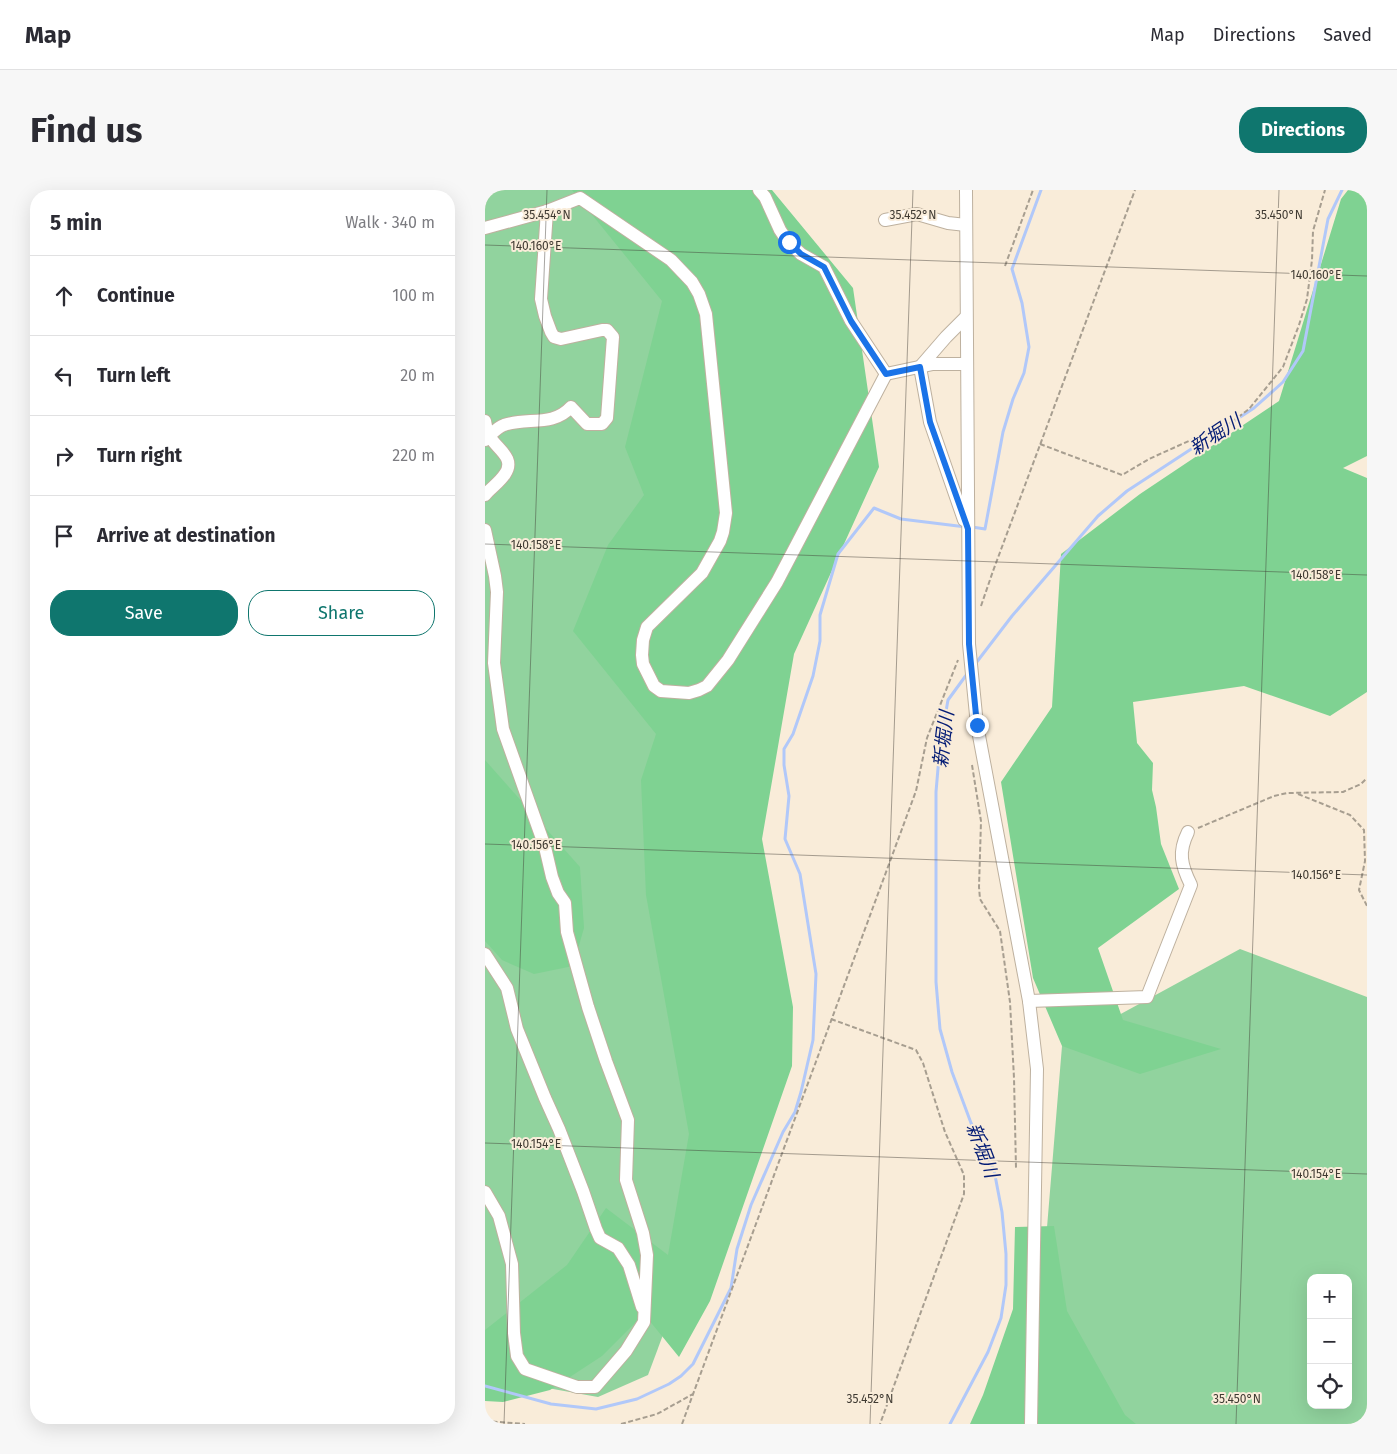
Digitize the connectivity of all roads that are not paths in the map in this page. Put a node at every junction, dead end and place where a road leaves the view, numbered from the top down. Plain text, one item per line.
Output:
1 (759, 190) edge
2 (966, 190) edge
3 (547, 211) junction
4 (885, 220) dead end
5 (966, 225) junction
6 (485, 228) edge
7 (966, 316) junction
8 (966, 364) junction
9 (920, 367) junction
10 (886, 374) junction
11 (485, 421) edge
12 (487, 438) edge
13 (485, 494) edge
14 (968, 529) junction
15 (485, 530) edge
16 (1188, 832) road end
17 (485, 954) edge
18 (1029, 1001) junction
19 (485, 1192) edge
20 (644, 1312) junction
21 (1031, 1424) edge

1 - 10 street
2 - 5 street
3 - 6 street
3 - 10 street
3 - 12 street
4 - 5 street
5 - 7 street
7 - 8 street
7 - 9 street
8 - 9 street
8 - 14 street
9 - 10 street
9 - 14 street
11 - 12 street
12 - 13 street
14 - 18 street
15 - 20 street
16 - 18 street
17 - 20 street
18 - 21 street
19 - 20 street

